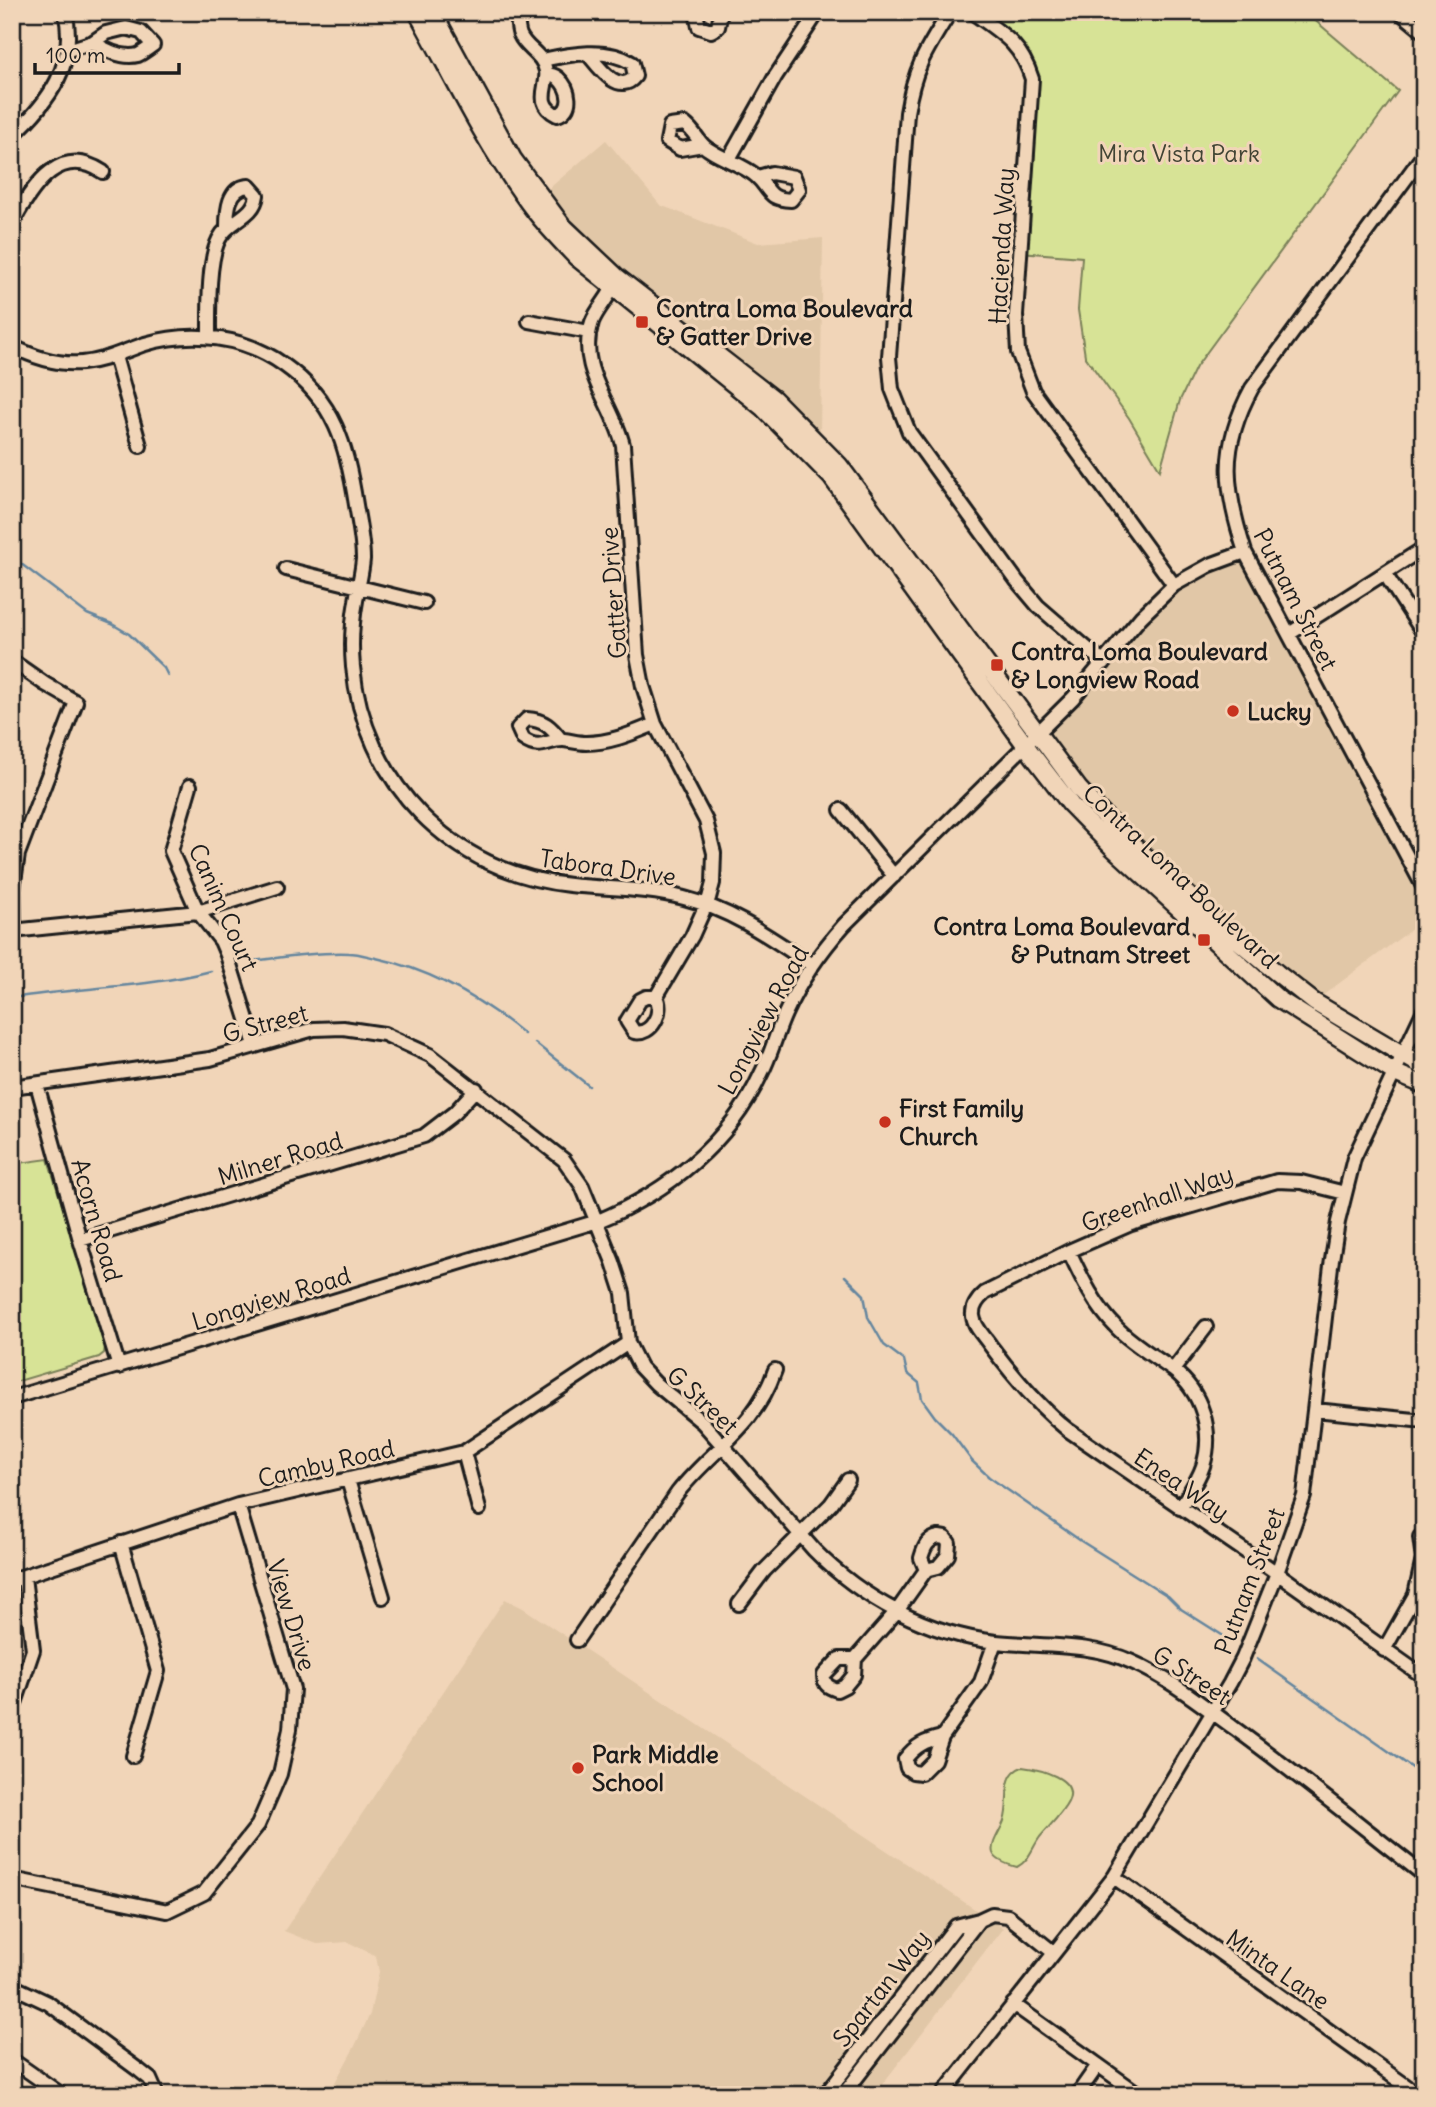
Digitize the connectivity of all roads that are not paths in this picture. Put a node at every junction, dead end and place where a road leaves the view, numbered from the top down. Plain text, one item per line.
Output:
1 (65, 12) edge
2 (417, 12) edge
3 (433, 12) edge
4 (517, 12) edge
5 (696, 12) edge
6 (721, 12) edge
7 (818, 12) edge
8 (950, 12) edge
9 (972, 12) edge
10 (1401, 12) edge
11 (1424, 32) edge
12 (93, 42) dead end
13 (68, 50) junction
14 (589, 54) dead end
15 (542, 60) junction
16 (547, 74) dead end
17 (12, 136) edge
18 (703, 145) dead end
19 (1424, 154) edge
20 (729, 159) junction
21 (103, 172) dead end
22 (758, 177) dead end
23 (12, 217) edge
24 (227, 227) dead end
25 (615, 282) junction
26 (529, 321) dead end
27 (589, 332) junction
28 (209, 336) junction
29 (12, 346) edge
30 (116, 356) junction
31 (140, 446) dead end
32 (1424, 548) edge
33 (1245, 552) junction
34 (286, 569) dead end
35 (1385, 574) junction
36 (1174, 585) junction
37 (359, 587) junction
38 (424, 603) dead end
39 (1289, 634) junction
40 (1424, 634) edge
41 (12, 661) edge
42 (1104, 663) junction
43 (655, 724) junction
44 (1038, 732) junction
45 (561, 740) dead end
46 (1025, 745) junction
47 (190, 786) dead end
48 (841, 810) dead end
49 (15, 853) edge
50 (894, 877) junction
51 (277, 887) dead end
52 (1424, 888) edge
53 (706, 904) junction
54 (198, 912) junction
55 (13, 931) edge
56 (812, 965) junction
57 (656, 997) dead end
58 (1424, 1010) edge
59 (255, 1045) junction
60 (1403, 1057) junction
61 (1424, 1067) edge
62 (1395, 1073) junction
63 (37, 1084) junction
64 (1424, 1085) edge
65 (12, 1087) edge
66 (476, 1089) junction
67 (1345, 1193) junction
68 (598, 1221) junction
69 (80, 1240) junction
70 (1069, 1251) junction
71 (991, 1289) joint
72 (1206, 1327) dead end
73 (628, 1343) junction
74 (118, 1367) junction
75 (775, 1370) dead end
76 (1173, 1370) junction
77 (12, 1398) edge
78 (1315, 1410) junction
79 (1424, 1421) edge
80 (724, 1446) junction
81 (464, 1452) junction
82 (348, 1480) junction
83 (848, 1480) dead end
84 (238, 1505) junction
85 (1180, 1508) junction
86 (479, 1509) dead end
87 (800, 1534) junction
88 (1420, 1537) dead end
89 (121, 1543) junction
90 (926, 1570) dead end
91 (1278, 1573) junction
92 (18, 1579) edge
93 (383, 1597) dead end
94 (739, 1604) dead end
95 (897, 1611) junction
96 (577, 1640) dead end
97 (995, 1642) junction
98 (1384, 1650) junction
99 (855, 1659) dead end
100 (1424, 1676) edge
101 (12, 1712) edge
102 (1213, 1712) junction
103 (942, 1737) dead end
104 (133, 1756) dead end
105 (1424, 1875) edge
106 (1114, 1877) junction
107 (12, 1879) edge
108 (979, 1920) junction
109 (1053, 1952) junction
110 (12, 1986) edge
111 (1013, 2004) junction
112 (12, 2060) edge
113 (1098, 2065) junction
114 (62, 2095) edge
115 (157, 2095) edge
116 (825, 2095) edge
117 (843, 2095) edge
118 (942, 2095) edge
119 (1077, 2095) edge
120 (1140, 2095) edge
121 (1419, 2095) edge

1 - 13 street
2 - 25 main road, Contra Loma Boulevard
3 - 25 main road, Contra Loma Boulevard
4 - 15 street
5 - 6 street
7 - 20 street
8 - 42 street
9 - 36 street, Hacienda Way
10 - 11 street
12 - 13 street
13 - 17 street
14 - 15 street
15 - 16 street
18 - 20 street
19 - 33 street, Putnam Street
20 - 22 street
21 - 23 street
24 - 28 street
25 - 27 street, Gatter Drive
25 - 44 main road, Contra Loma Boulevard
25 - 46 main road, Contra Loma Boulevard
26 - 27 street
27 - 43 street, Gatter Drive
28 - 30 street, Tabora Drive
28 - 37 street, Tabora Drive
29 - 30 street, Tabora Drive
30 - 31 street
32 - 35 street
33 - 36 street, Longview Road
33 - 39 street, Putnam Street
34 - 37 street
35 - 39 street
35 - 40 street
36 - 42 street, Longview Road
37 - 38 street
37 - 53 street, Tabora Drive
39 - 52 street, Putnam Street
41 - 49 street
42 - 44 street, Longview Road
43 - 45 street
43 - 53 street, Gatter Drive
44 - 46 street, Longview Road
44 - 60 main road, Contra Loma Boulevard
46 - 50 street, Longview Road
46 - 62 main road, Contra Loma Boulevard
47 - 54 street, Canim Court
48 - 50 street
49 - 55 street
50 - 56 street, Longview Road
51 - 54 street
53 - 56 street, Tabora Drive
53 - 57 street, Gatter Drive
54 - 55 street
54 - 59 street, Canim Court
56 - 68 street, Longview Road
58 - 60 street, Putnam Street
59 - 63 street, G Street
59 - 66 street, G Street
60 - 61 main road, Contra Loma Boulevard
60 - 62 street, Putnam Street
62 - 64 main road, Contra Loma Boulevard
62 - 67 street, Putnam Street
63 - 65 street, G Street
63 - 69 street, Acorn Road
66 - 68 street, G Street
66 - 69 street, Milner Road
67 - 70 street, Greenhall Way
67 - 78 street, Putnam Street
68 - 73 street, G Street
68 - 74 street, Longview Road
69 - 74 street, Acorn Road
70 - 71 street, Greenhall Way
70 - 76 street
71 - 85 street, Enea Way
72 - 76 street
73 - 80 street, G Street
73 - 81 street, Camby Road
74 - 77 street, Longview Road
75 - 80 street
76 - 85 street
78 - 79 street
78 - 91 street, Putnam Street
80 - 87 street, G Street
80 - 96 street
81 - 82 street, Camby Road
81 - 86 street
82 - 84 street, Camby Road
82 - 93 street
83 - 87 street
84 - 89 street, Camby Road
84 - 107 street, View Drive
85 - 91 street, Enea Way
87 - 94 street
87 - 95 street, G Street
88 - 98 street
89 - 92 street, Camby Road
89 - 104 street
90 - 95 street
91 - 98 street, Enea Way
91 - 102 street, Putnam Street
92 - 101 street
95 - 97 street, G Street
95 - 99 street
97 - 102 street, G Street
97 - 103 street
98 - 100 street, Enea Way
102 - 105 street, G Street
102 - 106 street, Putnam Street
106 - 109 street, Putnam Street
106 - 121 street, Minta Lane
108 - 109 street, Spartan Way
108 - 116 street, Spartan Way
108 - 117 street, Spartan Way
109 - 111 street, Putnam Street
110 - 115 street
111 - 113 street
111 - 118 street, Putnam Street
112 - 114 street
113 - 119 street
113 - 120 street

